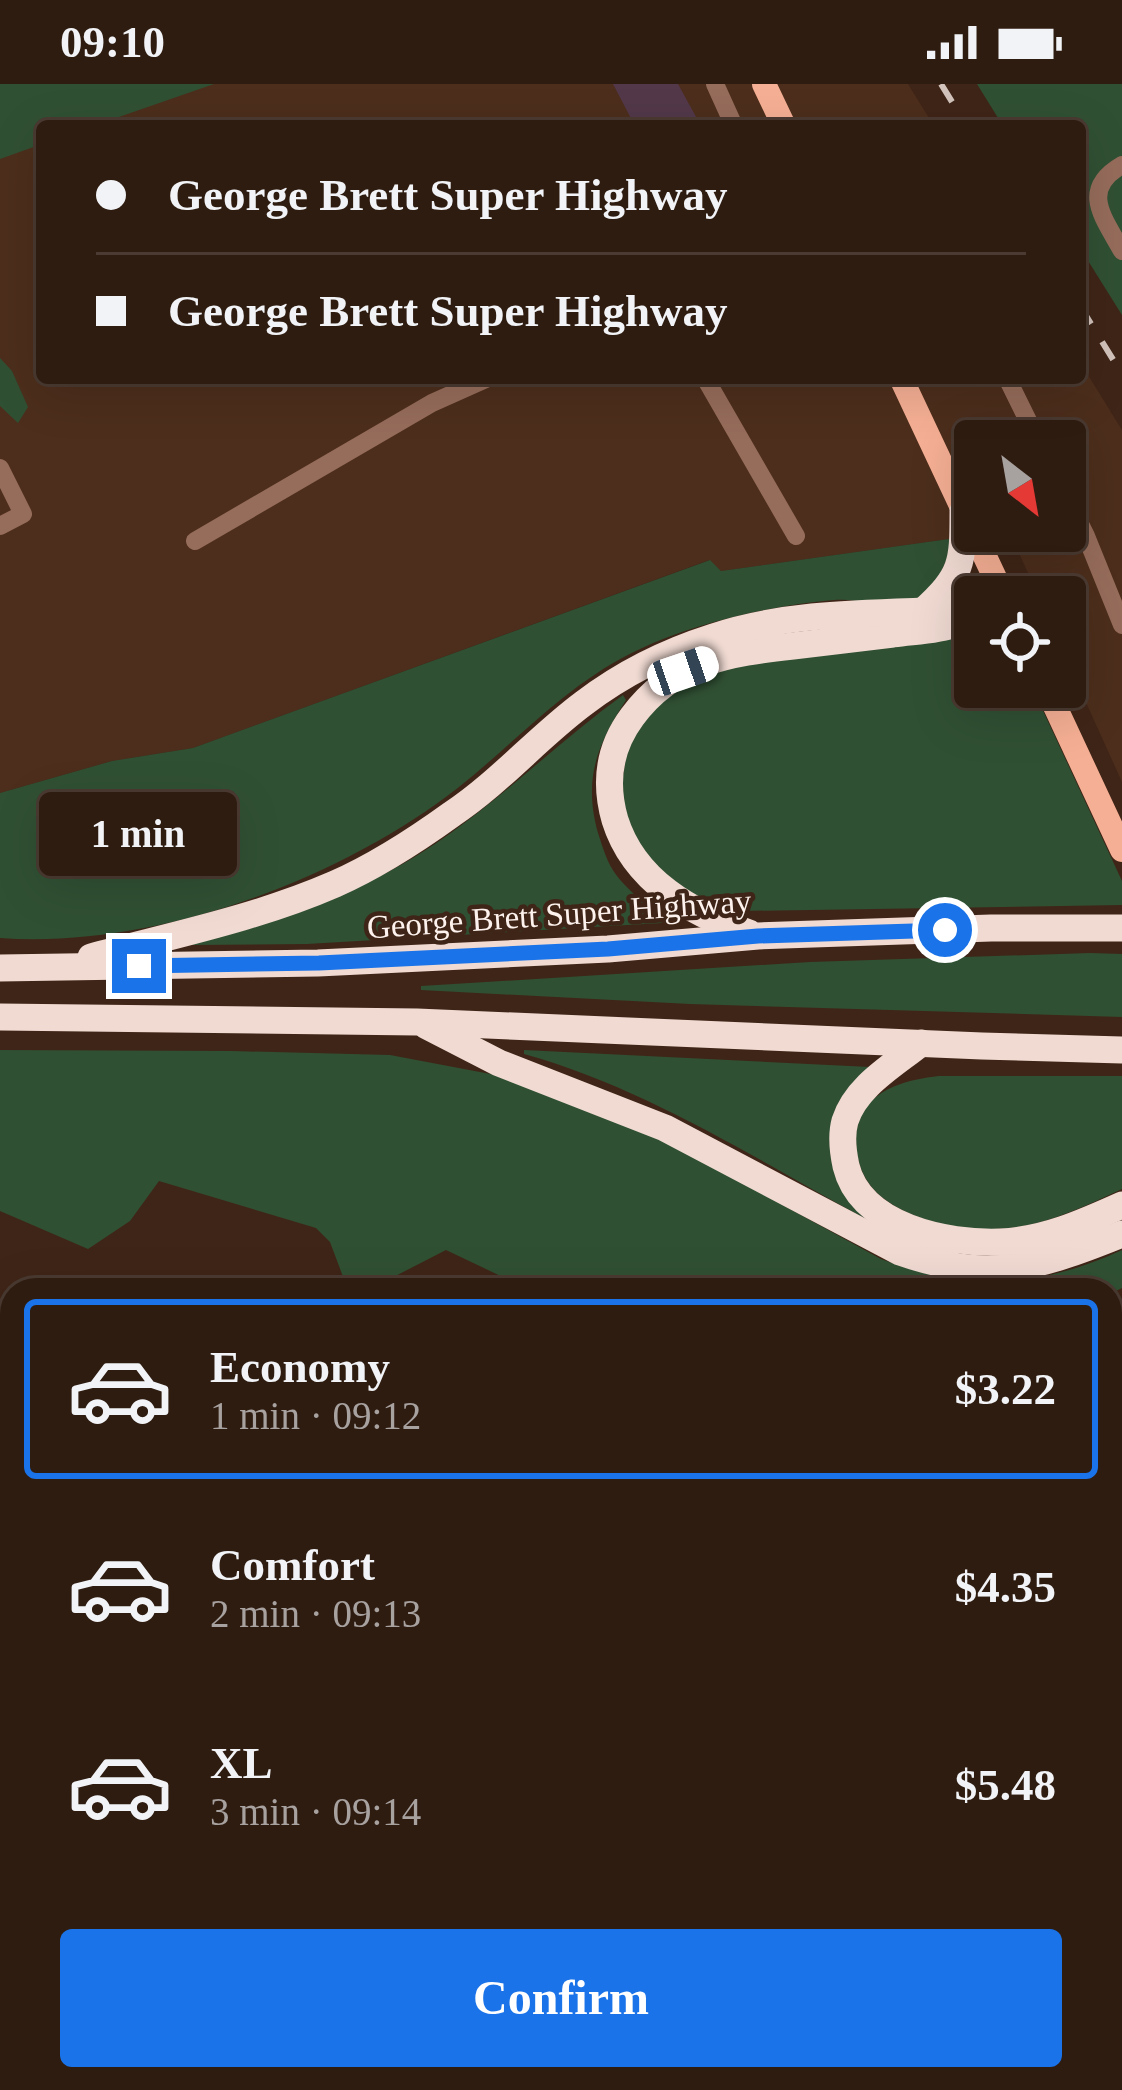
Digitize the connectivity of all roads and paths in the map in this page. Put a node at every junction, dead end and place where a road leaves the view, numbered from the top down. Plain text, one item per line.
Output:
1 (716, 84) edge
2 (772, 87) edge
3 (731, 120) edge
4 (782, 120) edge
5 (1122, 165) edge
6 (1122, 251) edge
7 (475, 384) edge
8 (708, 384) edge
9 (905, 384) edge
10 (1010, 384) edge
11 (1028, 420) edge
12 (0, 468) edge
13 (954, 490) edge
14 (0, 526) edge
15 (796, 536) dead end
16 (1086, 536) edge
17 (195, 541) dead end
18 (963, 552) edge
19 (954, 610) edge
20 (922, 612) junction
21 (954, 625) edge
22 (1122, 625) edge
23 (1056, 708) edge
24 (1122, 850) edge
25 (1122, 928) edge
26 (758, 936) junction
27 (0, 968) edge
28 (50, 968) junction
29 (0, 1017) edge
30 (418, 1022) junction
31 (920, 1042) junction
32 (1122, 1049) edge
33 (1122, 1205) edge
34 (1122, 1234) edge

1 - 3 street
2 - 4 main road
5 - 6 street
7 - 17 street
8 - 15 street
9 - 13 main road
10 - 11 street
12 - 14 street
16 - 22 street
18 - 20 highway
19 - 20 highway
20 - 28 highway
21 - 26 highway
23 - 24 main road
25 - 26 highway, George Brett Super Highway
26 - 28 highway, George Brett Super Highway
27 - 28 highway, George Brett Super Highway
29 - 30 highway
30 - 31 highway
30 - 34 highway
31 - 32 highway
31 - 33 highway

